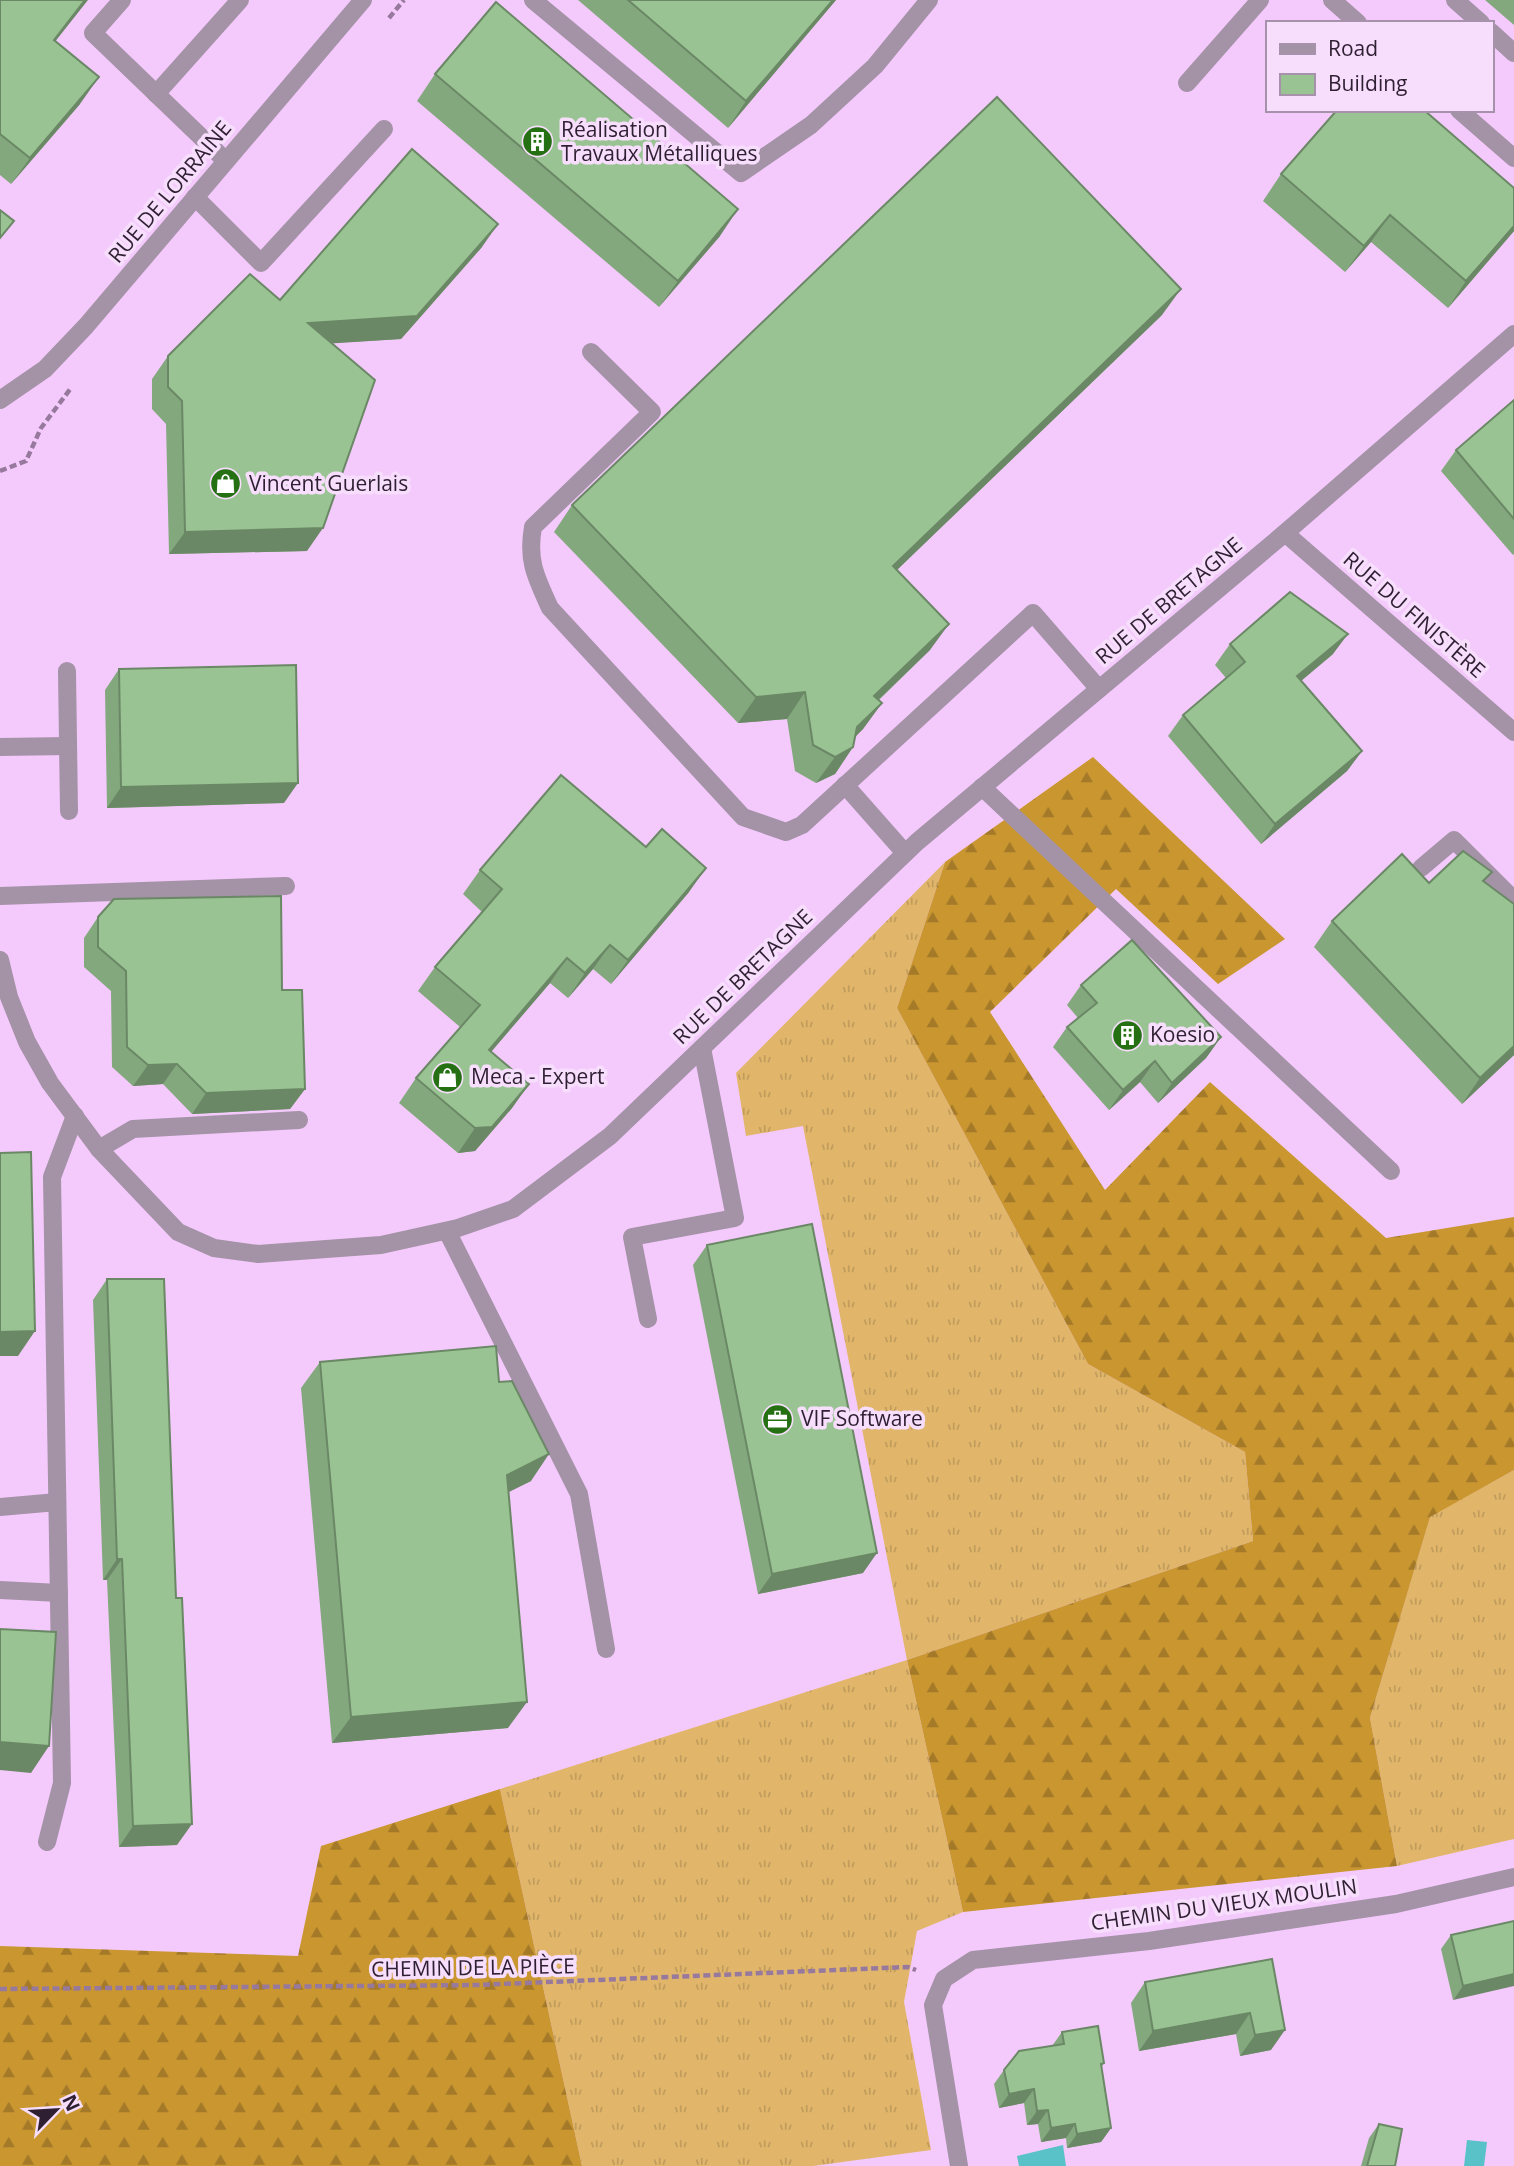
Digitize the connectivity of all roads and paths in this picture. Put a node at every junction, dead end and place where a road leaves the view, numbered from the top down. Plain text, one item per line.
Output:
1 (122, 0) edge
2 (240, 0) edge
3 (363, 0) edge
4 (533, 0) edge
5 (929, 0) edge
6 (1260, 0) edge
7 (1332, 0) edge
8 (1455, 0) edge
9 (1356, 21) edge
10 (1479, 21) edge
11 (1493, 34) edge
12 (1514, 52) edge
13 (1187, 83) dead end
14 (156, 94) junction
15 (1461, 112) edge
16 (384, 129) dead end
17 (1514, 158) edge
18 (226, 161) junction
19 (195, 197) junction
20 (1514, 334) edge
21 (591, 352) dead end
22 (77, 382) dead end
23 (0, 400) edge
24 (0, 471) edge
25 (1285, 533) junction
26 (67, 671) dead end
27 (1099, 689) junction
28 (1514, 732) edge
29 (68, 746) junction
30 (0, 747) edge
31 (845, 785) junction
32 (982, 787) junction
33 (69, 811) dead end
34 (905, 853) junction
35 (1420, 868) dead end
36 (286, 886) dead end
37 (0, 896) edge
38 (1514, 900) edge
39 (1, 970) edge
40 (702, 1048) junction
41 (75, 1116) junction
42 (299, 1120) dead end
43 (99, 1149) junction
44 (1391, 1171) dead end
45 (447, 1231) junction
46 (648, 1319) dead end
47 (57, 1502) junction
48 (0, 1507) edge
49 (0, 1590) edge
50 (59, 1593) junction
51 (606, 1649) dead end
52 (47, 1842) dead end
53 (1514, 1877) edge
54 (944, 1979) junction
55 (0, 1989) edge
56 (959, 2166) edge

1 - 14 street
2 - 14 street
3 - 18 street, RUE DE LORRAINE
4 - 5 street
6 - 13 street
7 - 9 street
8 - 10 street
11 - 12 street
14 - 18 street
15 - 17 street
16 - 19 street
18 - 19 street, RUE DE LORRAINE
19 - 23 street, RUE DE LORRAINE
20 - 25 street, RUE DE BRETAGNE
21 - 31 street
22 - 24 path
25 - 27 street, RUE DE BRETAGNE
25 - 28 street, RUE DU FINISTÈRE
26 - 29 street
27 - 31 street
27 - 32 street, RUE DE BRETAGNE
29 - 30 street
29 - 33 street
31 - 34 street
32 - 34 street, RUE DE BRETAGNE
32 - 44 street
34 - 40 street, RUE DE BRETAGNE
35 - 38 street
36 - 37 street
39 - 41 street, RUE DE BRETAGNE
40 - 45 street, RUE DE BRETAGNE
40 - 46 street
41 - 43 street, RUE DE BRETAGNE
41 - 47 street
42 - 43 street
43 - 45 street, RUE DE BRETAGNE
45 - 51 street
47 - 48 street
47 - 50 street
49 - 50 street
50 - 52 street
53 - 54 street, CHEMIN DU VIEUX MOULIN
54 - 55 path, CHEMIN DE LA PIÈCE
54 - 56 street

